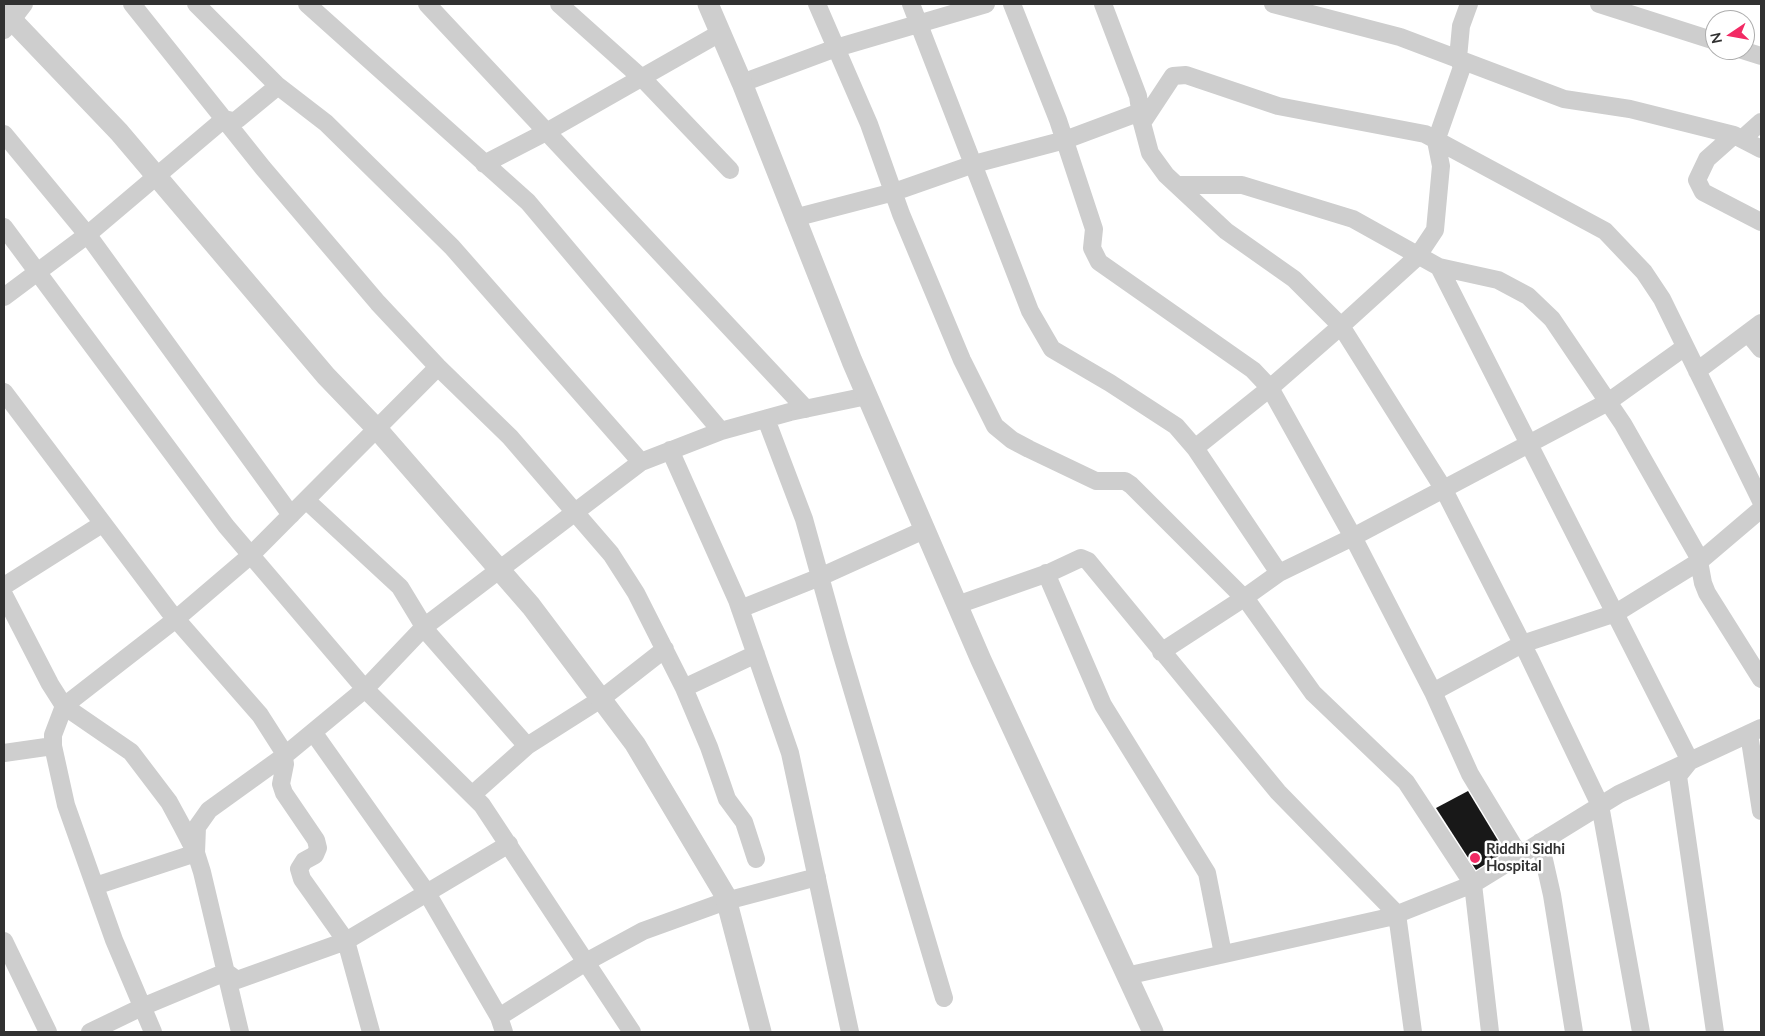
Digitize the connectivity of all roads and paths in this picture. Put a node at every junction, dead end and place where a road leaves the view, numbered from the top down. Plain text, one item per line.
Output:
1 (132, 4) edge
2 (196, 4) edge
3 (307, 4) edge
4 (427, 4) edge
5 (559, 4) edge
6 (708, 4) edge
7 (817, 4) edge
8 (911, 4) edge
9 (986, 4) edge
10 (1012, 4) edge
11 (1103, 4) edge
12 (1273, 4) edge
13 (1469, 4) edge
14 (1599, 4) edge
15 (13, 14) edge
16 (920, 24) junction
17 (720, 33) junction
18 (1705, 38) edge
19 (836, 48) junction
20 (1458, 58) junction
21 (641, 78) junction
22 (742, 83) junction
23 (278, 86) junction
24 (1141, 118) junction
25 (224, 119) junction
26 (1761, 122) edge
27 (548, 131) junction
28 (4, 134) edge
29 (1738, 137) junction
30 (1064, 140) junction
31 (1436, 141) junction
32 (1761, 149) edge
33 (484, 164) junction
34 (974, 164) junction
35 (730, 170) dead end
36 (157, 177) junction
37 (1176, 185) junction
38 (894, 192) junction
39 (794, 218) junction
40 (1761, 222) edge
41 (4, 227) edge
42 (87, 234) junction
43 (1417, 257) junction
44 (1439, 267) junction
45 (37, 271) junction
46 (4, 297) edge
47 (1341, 326) junction
48 (1755, 328) edge
49 (1685, 347) junction
50 (1761, 349) edge
51 (438, 367) junction
52 (1697, 371) junction
53 (1270, 388) junction
54 (4, 392) edge
55 (867, 396) junction
56 (1608, 402) junction
57 (806, 409) junction
58 (766, 419) junction
59 (377, 429) junction
60 (721, 431) junction
61 (1528, 445) junction
62 (1195, 448) junction
63 (670, 450) junction
64 (641, 462) junction
65 (1443, 488) junction
66 (306, 500) junction
67 (1761, 501) edge
68 (1761, 509) edge
69 (576, 512) junction
70 (291, 515) junction
71 (102, 524) junction
72 (924, 530) junction
73 (1354, 537) junction
74 (251, 555) junction
75 (1700, 560) junction
76 (499, 569) junction
77 (1279, 573) junction
78 (1046, 574) junction
79 (820, 577) junction
80 (4, 586) edge
81 (4, 595) edge
82 (1244, 598) junction
83 (957, 605) junction
84 (740, 609) junction
85 (1616, 612) junction
86 (176, 619) junction
87 (424, 627) junction
88 (1522, 644) junction
89 (666, 649) junction
90 (1161, 652) junction
91 (756, 654) junction
92 (1761, 679) edge
93 (365, 688) junction
94 (684, 688) junction
95 (1433, 692) junction
96 (601, 699) junction
97 (64, 706) junction
98 (1755, 731) edge
99 (312, 732) junction
100 (53, 746) junction
101 (526, 746) junction
102 (4, 753) edge
103 (284, 756) junction
104 (1690, 761) junction
105 (472, 795) junction
106 (1600, 805) junction
107 (1761, 811) edge
108 (1540, 842) junction
109 (509, 844) junction
110 (196, 853) junction
111 (1519, 855) junction
112 (756, 860) dead end
113 (817, 877) junction
114 (1472, 884) junction
115 (95, 886) junction
116 (427, 893) junction
117 (726, 901) junction
118 (1397, 914) junction
119 (4, 941) edge
120 (346, 941) junction
121 (1223, 954) junction
122 (586, 962) junction
123 (226, 972) junction
124 (1126, 976) junction
125 (944, 998) dead end
126 (142, 1006) junction
127 (502, 1025) edge
128 (48, 1032) edge
129 (90, 1032) edge
130 (153, 1032) edge
131 (240, 1032) edge
132 (371, 1032) edge
133 (632, 1032) edge
134 (761, 1032) edge
135 (850, 1032) edge
136 (1153, 1032) edge
137 (1413, 1032) edge
138 (1490, 1032) edge
139 (1574, 1032) edge
140 (1641, 1032) edge
141 (1715, 1032) edge

1 - 25 street
2 - 23 street
3 - 33 street
4 - 27 street
5 - 21 street
6 - 17 street
7 - 19 street
8 - 16 street
9 - 16 street
10 - 30 street
11 - 24 street
12 - 20 street
13 - 20 street
14 - 18 street
15 - 36 street
16 - 19 street
16 - 34 street
17 - 21 street
17 - 22 street
19 - 22 street
19 - 38 street
20 - 29 street
20 - 31 street
21 - 27 street
21 - 35 street
22 - 39 street
23 - 25 street
23 - 64 street
24 - 30 street
24 - 31 street
24 - 37 street
25 - 36 street
25 - 51 street
26 - 29 street
27 - 33 street
27 - 57 street
28 - 42 street
29 - 32 street
29 - 40 street
30 - 34 street
30 - 53 street
31 - 43 street
31 - 49 street
33 - 60 street
34 - 38 street
34 - 62 street
36 - 42 street
36 - 59 street
37 - 43 street
37 - 47 street
38 - 39 street
38 - 82 street
39 - 55 street
41 - 45 street
42 - 45 street
42 - 70 street
43 - 44 street
43 - 47 street
44 - 56 street
44 - 61 street
45 - 46 street
45 - 74 street
47 - 53 street
47 - 65 street
48 - 50 street
48 - 52 street
49 - 52 street
49 - 56 street
51 - 59 street
51 - 69 street
52 - 67 street
53 - 62 street
53 - 73 street
54 - 71 street
55 - 57 street
55 - 72 street
56 - 61 street
56 - 75 street
57 - 58 street
58 - 60 street
58 - 79 street
59 - 66 street
59 - 76 street
60 - 63 street
61 - 65 street
61 - 85 street
62 - 77 street
63 - 64 street
63 - 84 street
64 - 69 street
65 - 73 street
65 - 88 street
66 - 70 street
66 - 87 street
68 - 75 street
69 - 76 street
69 - 89 street
70 - 74 street
71 - 80 street
71 - 86 street
72 - 79 street
72 - 83 street
73 - 77 street
73 - 95 street
74 - 86 street
74 - 93 street
75 - 85 street
75 - 92 street
76 - 87 street
76 - 96 street
77 - 82 street
78 - 83 street
78 - 90 street
78 - 121 street
79 - 84 street
79 - 125 street
81 - 97 street
82 - 90 street
82 - 114 street
83 - 124 street
84 - 91 street
85 - 88 street
85 - 104 street
86 - 97 street
86 - 103 street
87 - 93 street
87 - 101 street
88 - 95 street
88 - 106 street
89 - 94 street
89 - 96 street
90 - 118 street
91 - 94 street
91 - 113 street
93 - 99 street
93 - 105 street
94 - 112 street
95 - 111 street
96 - 101 street
96 - 117 street
97 - 100 street
97 - 110 street
98 - 104 street
98 - 107 street
99 - 103 street
99 - 116 street
100 - 102 street
100 - 115 street
101 - 105 street
103 - 110 street
103 - 120 street
104 - 106 street
104 - 141 street
105 - 109 street
106 - 108 street
106 - 140 street
108 - 111 street
108 - 139 street
109 - 116 street
109 - 122 street
110 - 115 street
110 - 123 street
111 - 114 street
113 - 117 street
113 - 135 street
114 - 118 street
114 - 138 street
115 - 126 street
116 - 120 street
116 - 127 street
117 - 122 street
117 - 134 street
118 - 121 street
118 - 137 street
119 - 128 street
120 - 123 street
120 - 132 street
121 - 124 street
122 - 127 street
122 - 133 street
123 - 126 street
123 - 131 street
124 - 136 street
126 - 129 street
126 - 130 street

